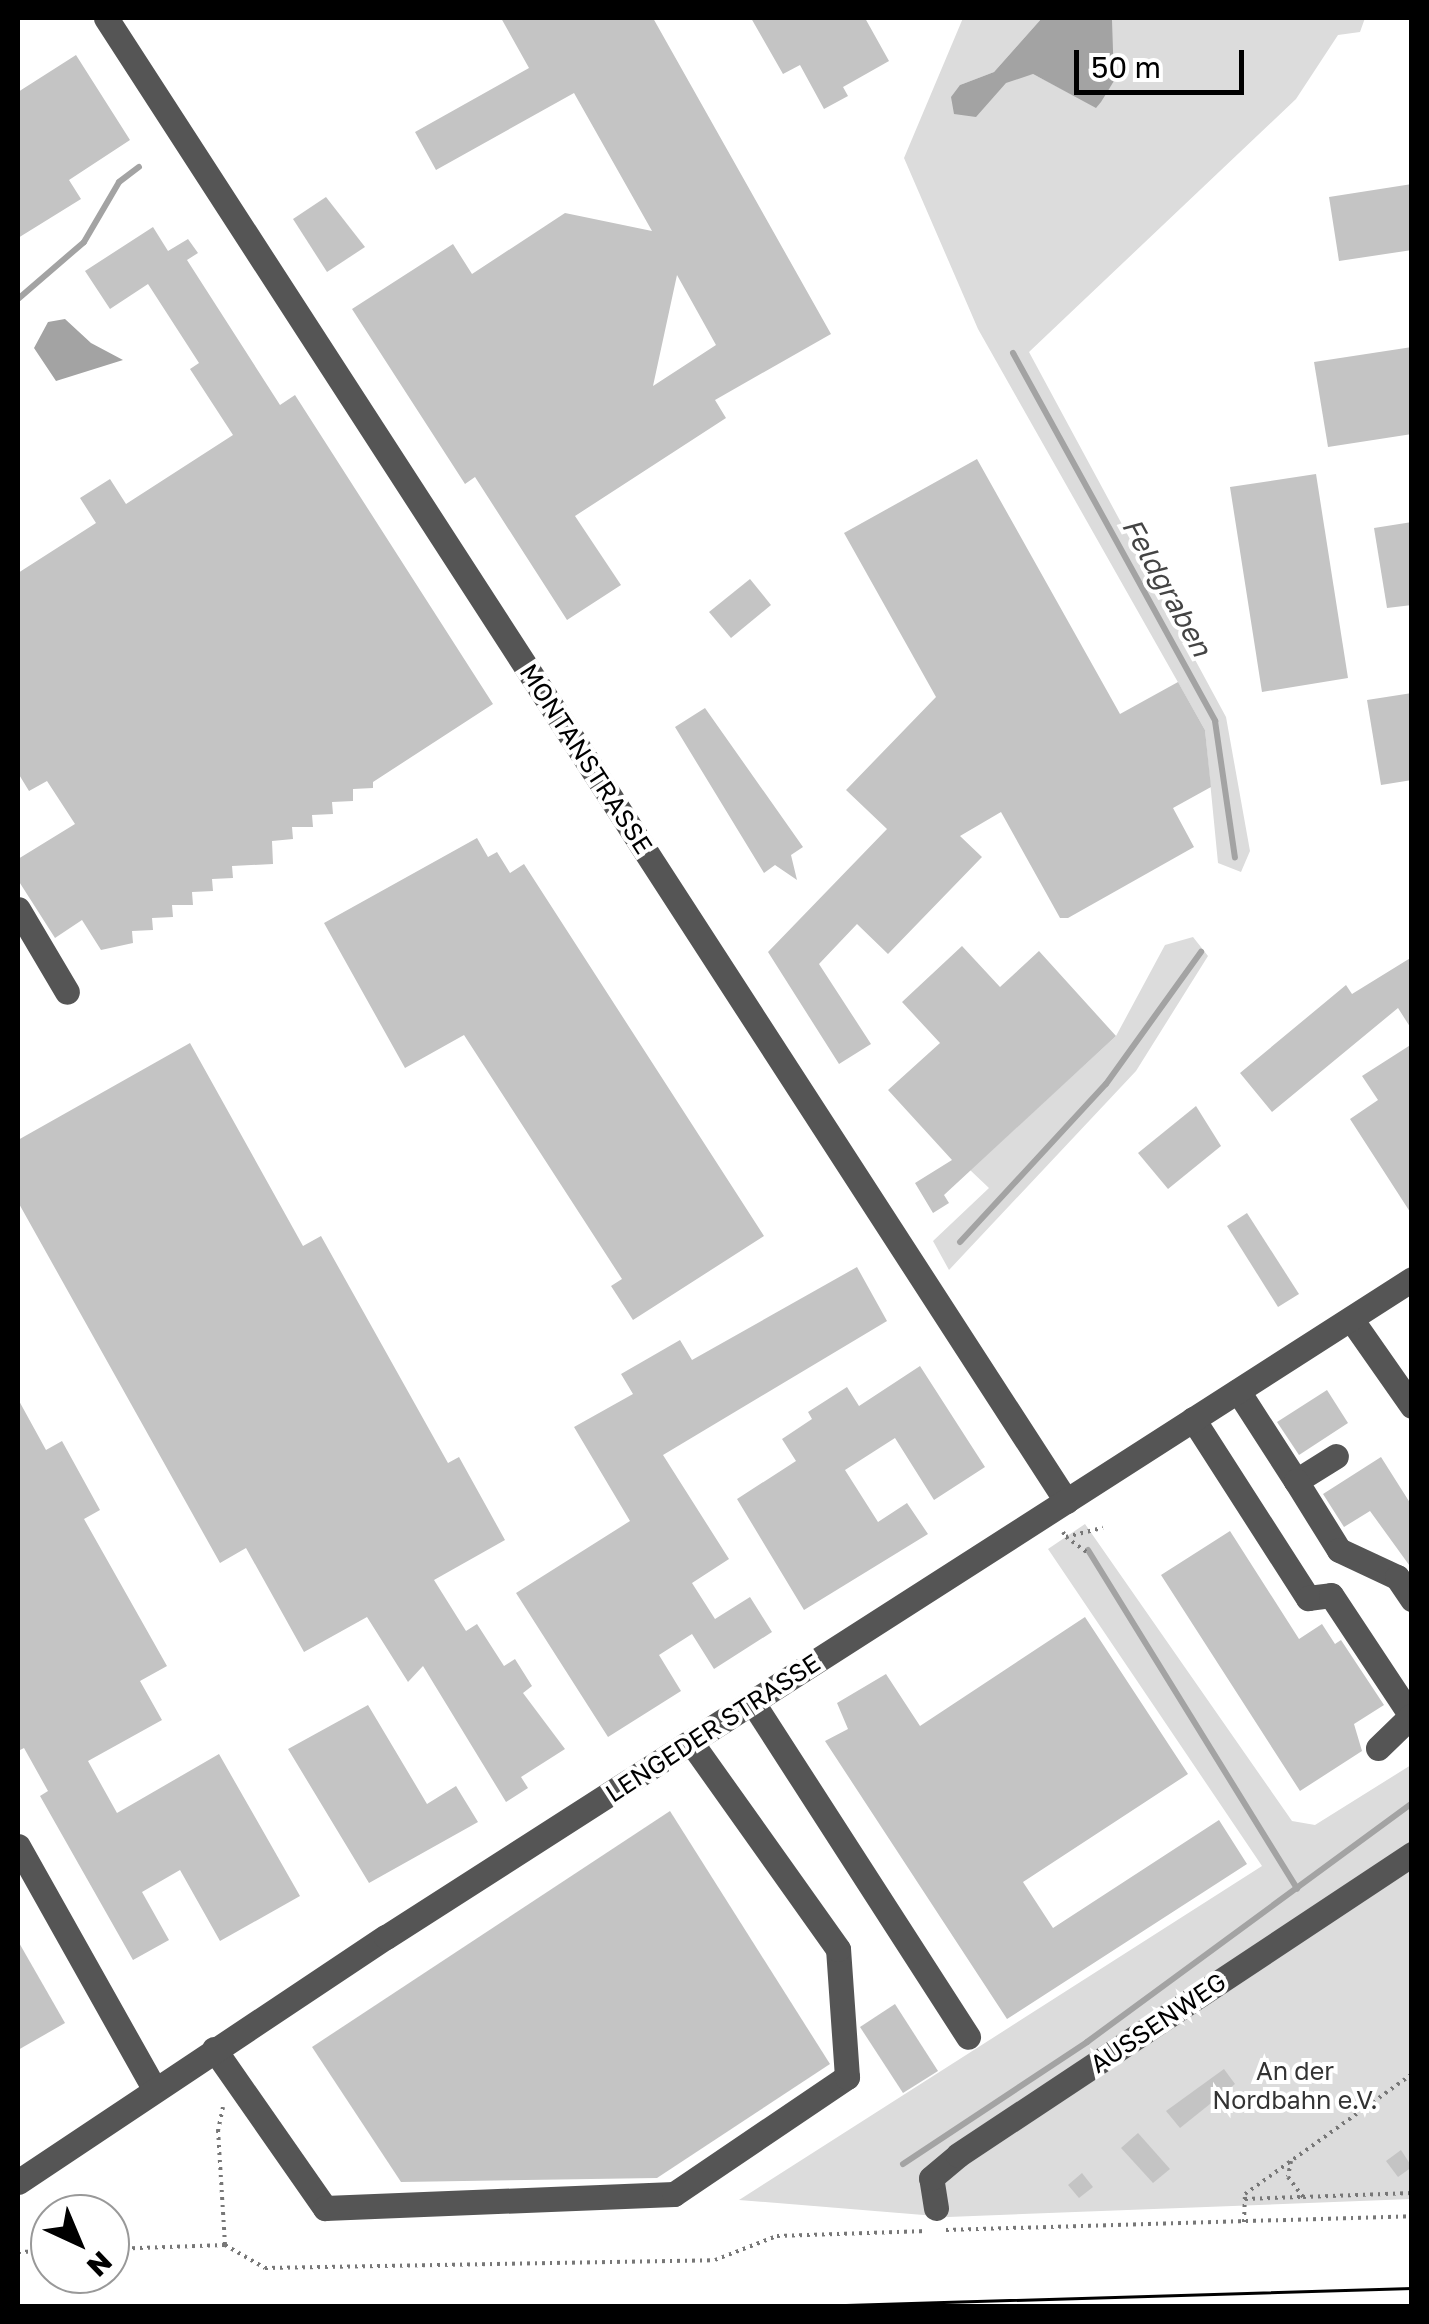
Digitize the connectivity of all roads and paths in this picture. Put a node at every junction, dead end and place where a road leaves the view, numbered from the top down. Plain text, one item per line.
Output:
1 (106, 18) edge
2 (18, 909) edge
3 (68, 992) dead end
4 (1412, 1279) edge
5 (1351, 1318) junction
6 (1238, 1390) junction
7 (1412, 1406) edge
8 (1193, 1420) junction
9 (1336, 1456) dead end
10 (1296, 1481) junction
11 (1066, 1501) junction
12 (1102, 1528) dead end
13 (1087, 1552) dead end
14 (1412, 1599) edge
15 (753, 1703) junction
16 (692, 1742) junction
17 (1378, 1748) dead end
18 (18, 1846) edge
19 (1412, 1854) edge
20 (968, 2037) dead end
21 (214, 2049) junction
22 (1412, 2074) edge
23 (154, 2088) junction
24 (216, 2096) dead end
25 (1291, 2161) junction
26 (18, 2182) edge
27 (1412, 2192) edge
28 (1303, 2196) junction
29 (1245, 2198) junction
30 (936, 2208) dead end
31 (1412, 2216) edge
32 (1244, 2222) junction
33 (225, 2245) junction
34 (130, 2248) edge

1 - 11 street, MONTANSTRASSE
2 - 3 street
4 - 5 street, LENGEDER STRASSE
5 - 6 street, LENGEDER STRASSE
5 - 7 street
6 - 8 street, LENGEDER STRASSE
6 - 10 street
8 - 11 street, LENGEDER STRASSE
8 - 17 street
9 - 10 street
10 - 14 street
11 - 15 street, LENGEDER STRASSE
12 - 13 path
15 - 16 street, LENGEDER STRASSE
15 - 20 street
16 - 21 street, LENGEDER STRASSE
16 - 21 street
18 - 23 street
19 - 30 street, AUSSENWEG
21 - 23 street, LENGEDER STRASSE
22 - 25 path
23 - 26 street, LENGEDER STRASSE
24 - 33 path
25 - 28 path
25 - 29 path
27 - 28 path
28 - 29 path
29 - 32 path
31 - 32 path
32 - 33 path
33 - 34 path

